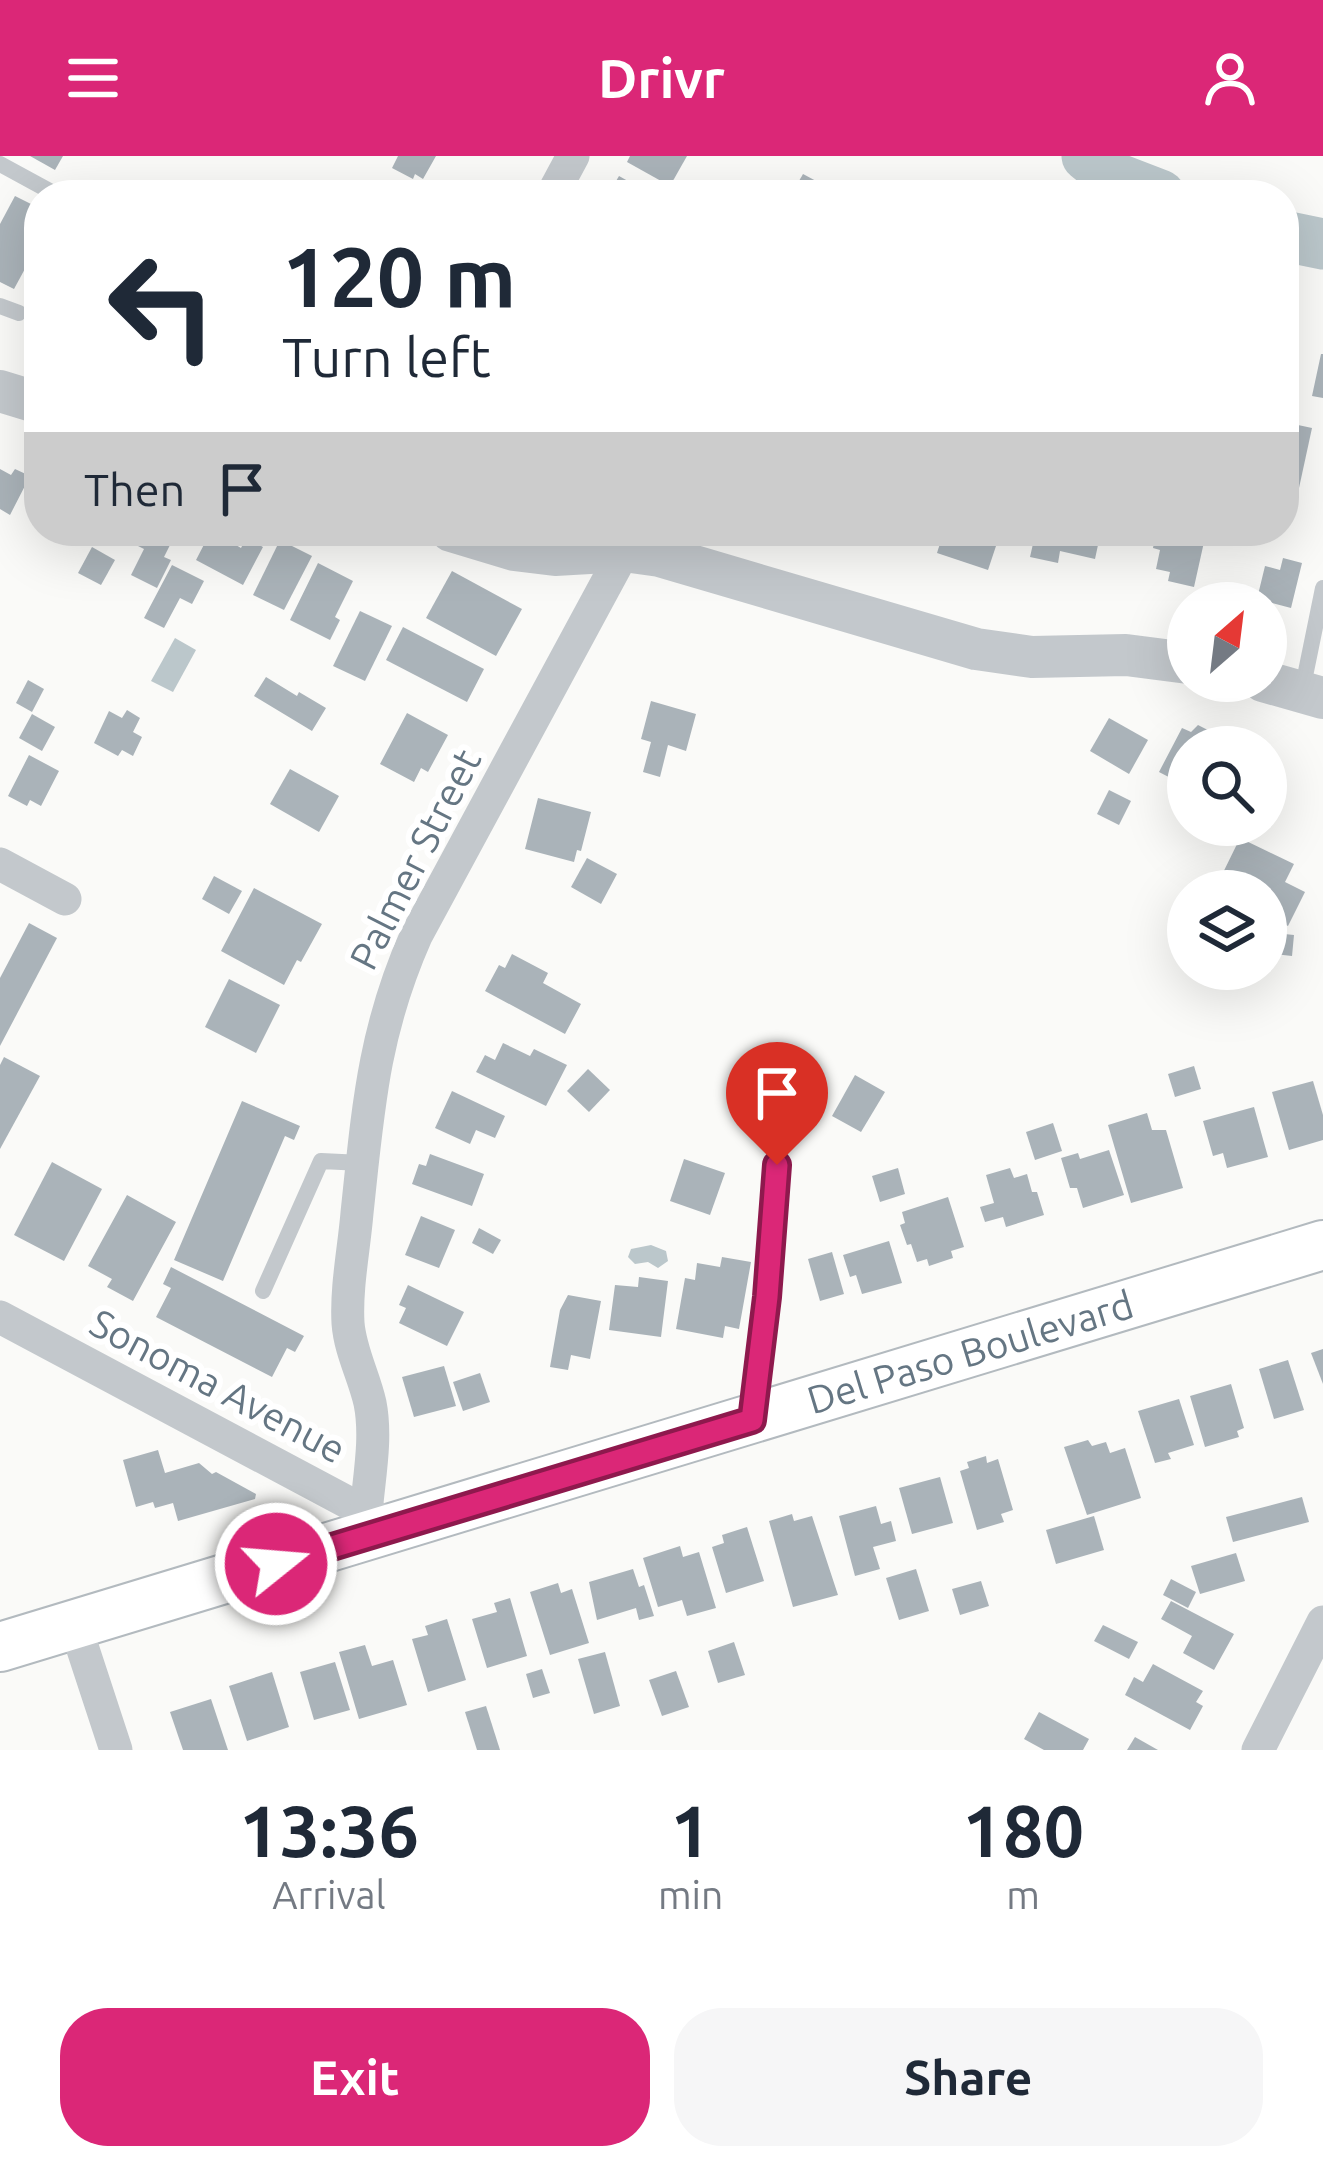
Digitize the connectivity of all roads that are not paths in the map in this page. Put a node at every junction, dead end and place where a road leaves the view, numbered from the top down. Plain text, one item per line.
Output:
1 (0, 164) edge
2 (29, 180) edge
3 (0, 306) edge
4 (19, 313) dead end
5 (501, 546) edge
6 (681, 546) edge
7 (624, 551) junction
8 (1323, 588) edge
9 (1167, 661) edge
10 (1296, 690) edge
11 (0, 864) edge
12 (65, 899) dead end
13 (362, 1163) junction
14 (777, 1165) dead end
15 (1323, 1245) edge
16 (263, 1291) dead end
17 (0, 1317) edge
18 (752, 1420) junction
19 (382, 1520) junction
20 (75, 1625) junction
21 (1319, 1638) edge
22 (0, 1647) edge
23 (116, 1750) edge
24 (1258, 1750) edge

1 - 2 lane
3 - 4 lane
5 - 7 street
6 - 7 street
6 - 9 street
7 - 13 street, Palmer Street
8 - 10 lane
11 - 12 street
13 - 16 lane
13 - 19 street, Palmer Street
14 - 18 lane
15 - 18 main road, Del Paso Boulevard
17 - 19 street, Sonoma Avenue
18 - 19 main road, Del Paso Boulevard
19 - 20 main road, Del Paso Boulevard
20 - 22 main road, Del Paso Boulevard
20 - 23 street
21 - 24 street

